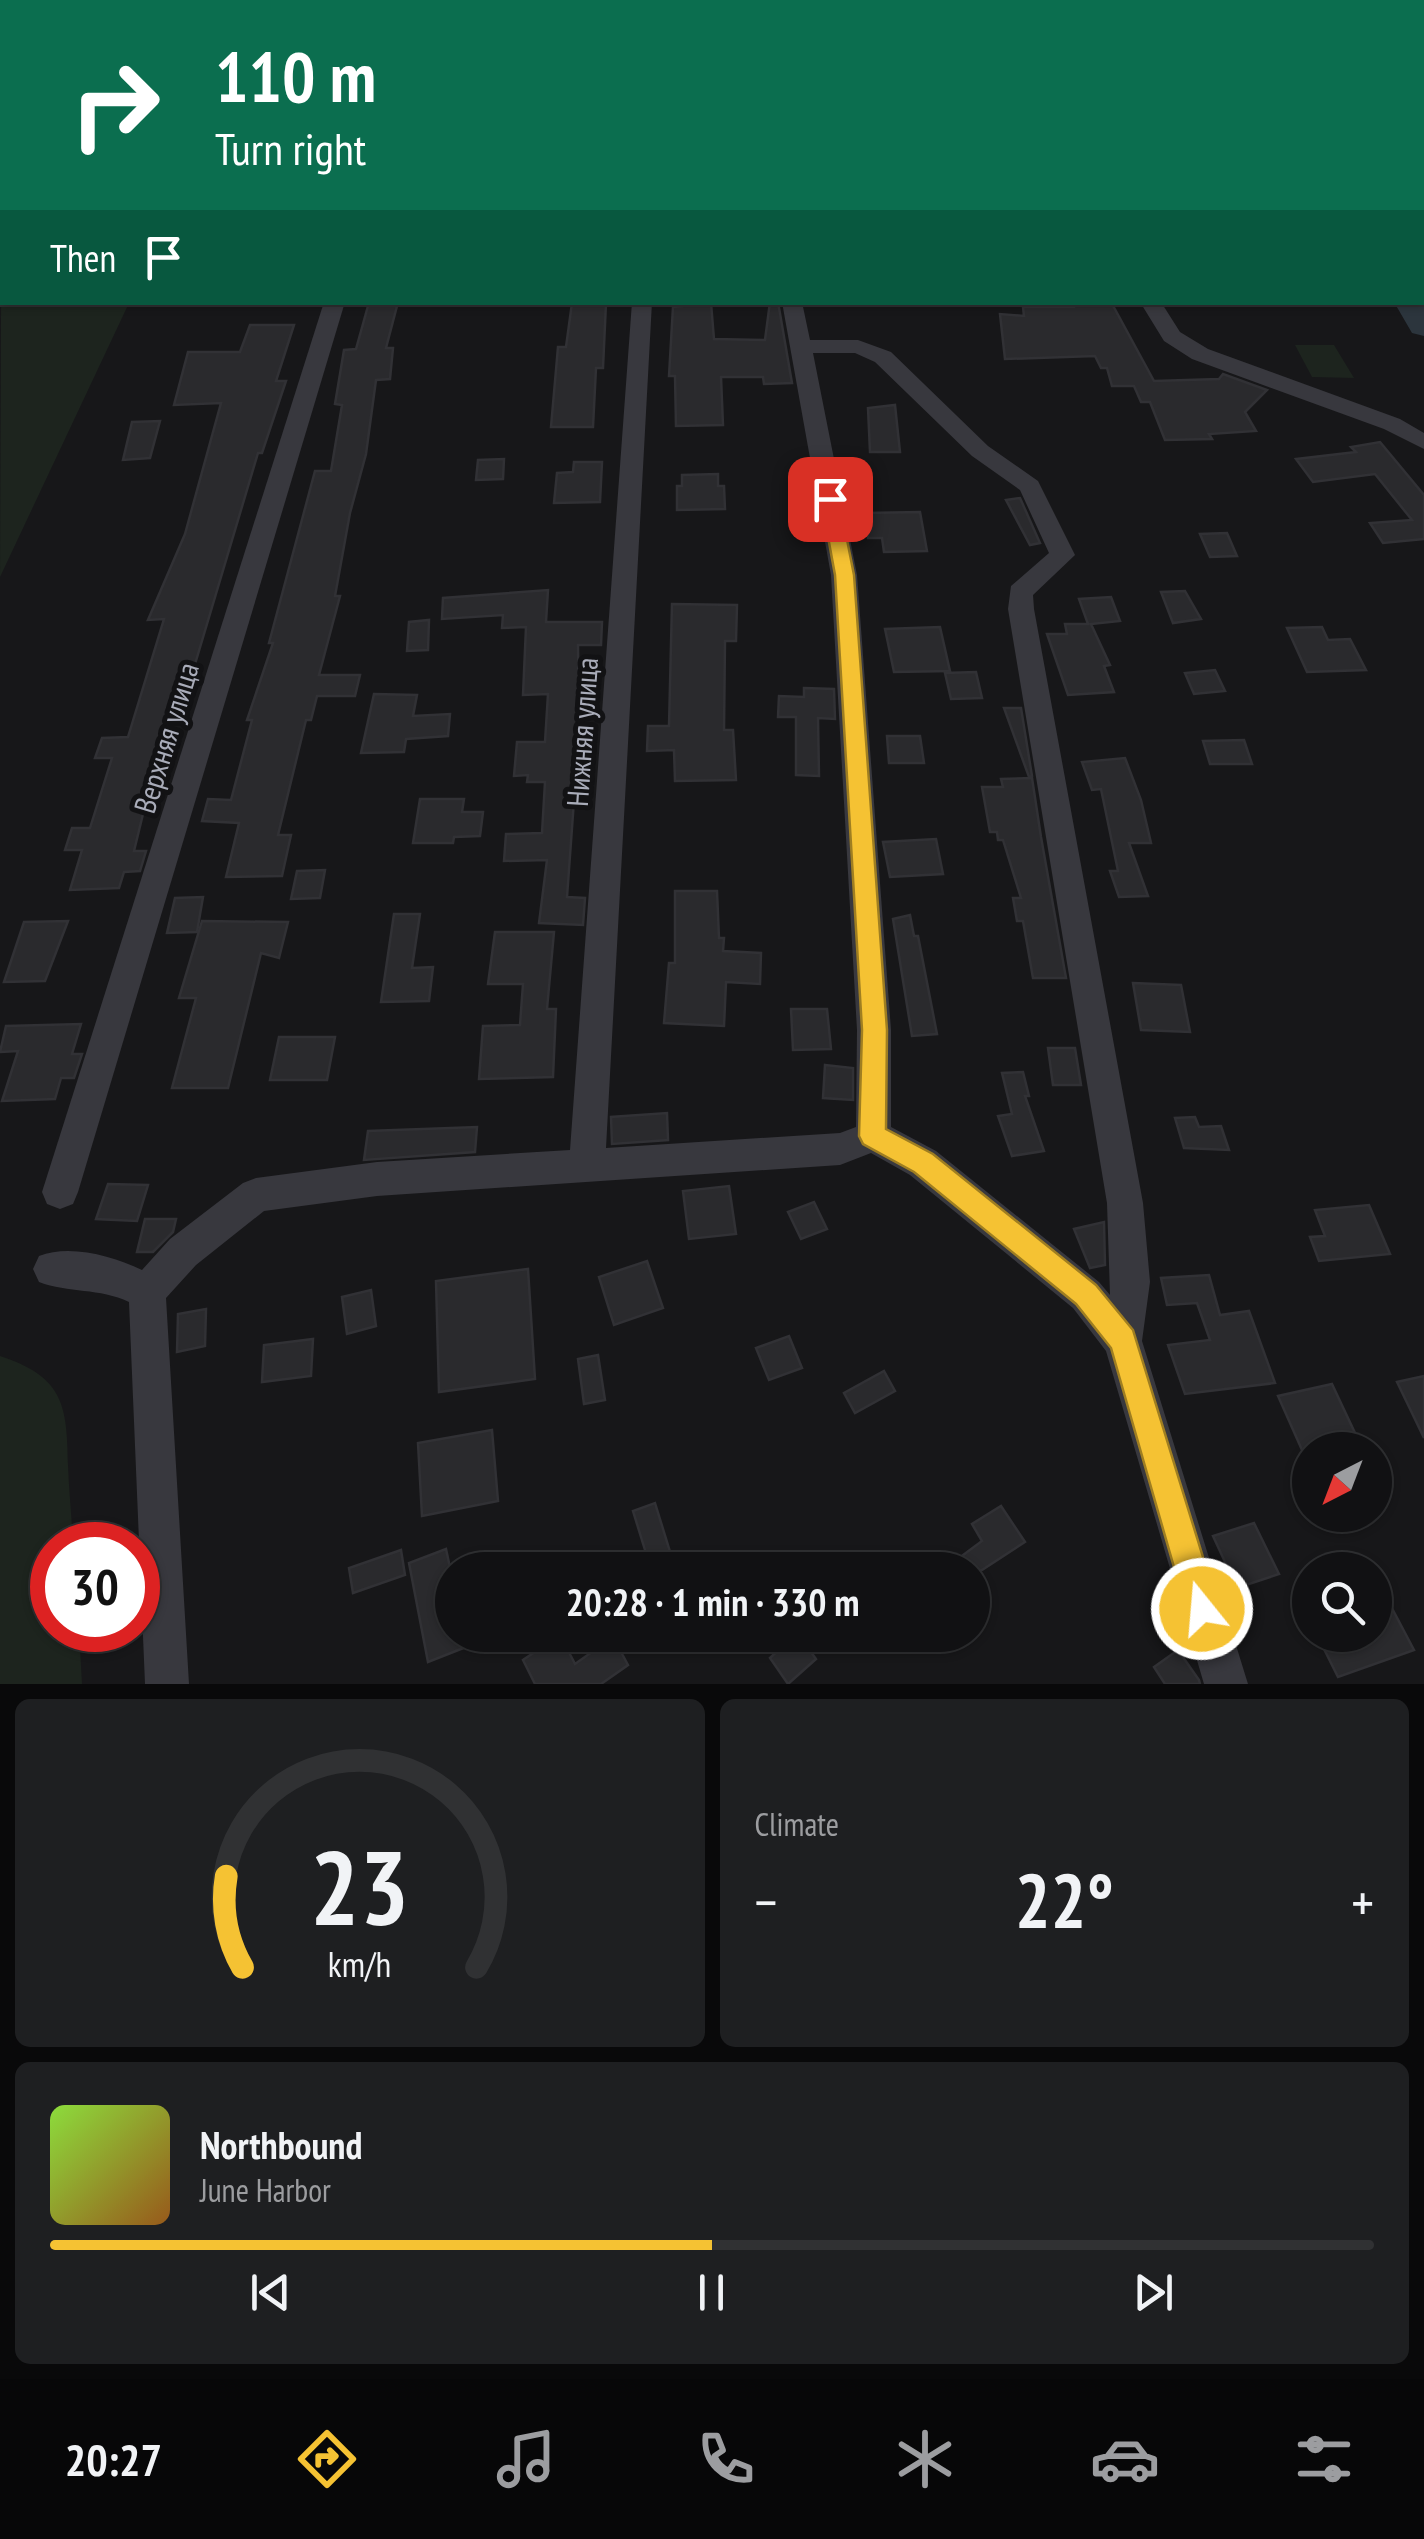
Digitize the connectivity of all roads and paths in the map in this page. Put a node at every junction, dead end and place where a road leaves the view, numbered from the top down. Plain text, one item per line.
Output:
1 (334, 305) edge
2 (642, 305) edge
3 (793, 305) edge
4 (1152, 305) edge
5 (800, 348) junction
6 (1424, 442) edge
7 (872, 1136) junction
8 (587, 1166) junction
9 (60, 1192) dead end
10 (52, 1269) dead end
11 (148, 1291) junction
12 (1123, 1341) junction
13 (167, 1684) edge
14 (1226, 1684) edge

1 - 9 street, Верхняя улица
2 - 8 street, Нижняя улица
3 - 5 street
4 - 6 street
5 - 7 street
5 - 12 street
7 - 8 street
7 - 12 street
8 - 11 street
10 - 11 street
11 - 13 street
12 - 14 street

